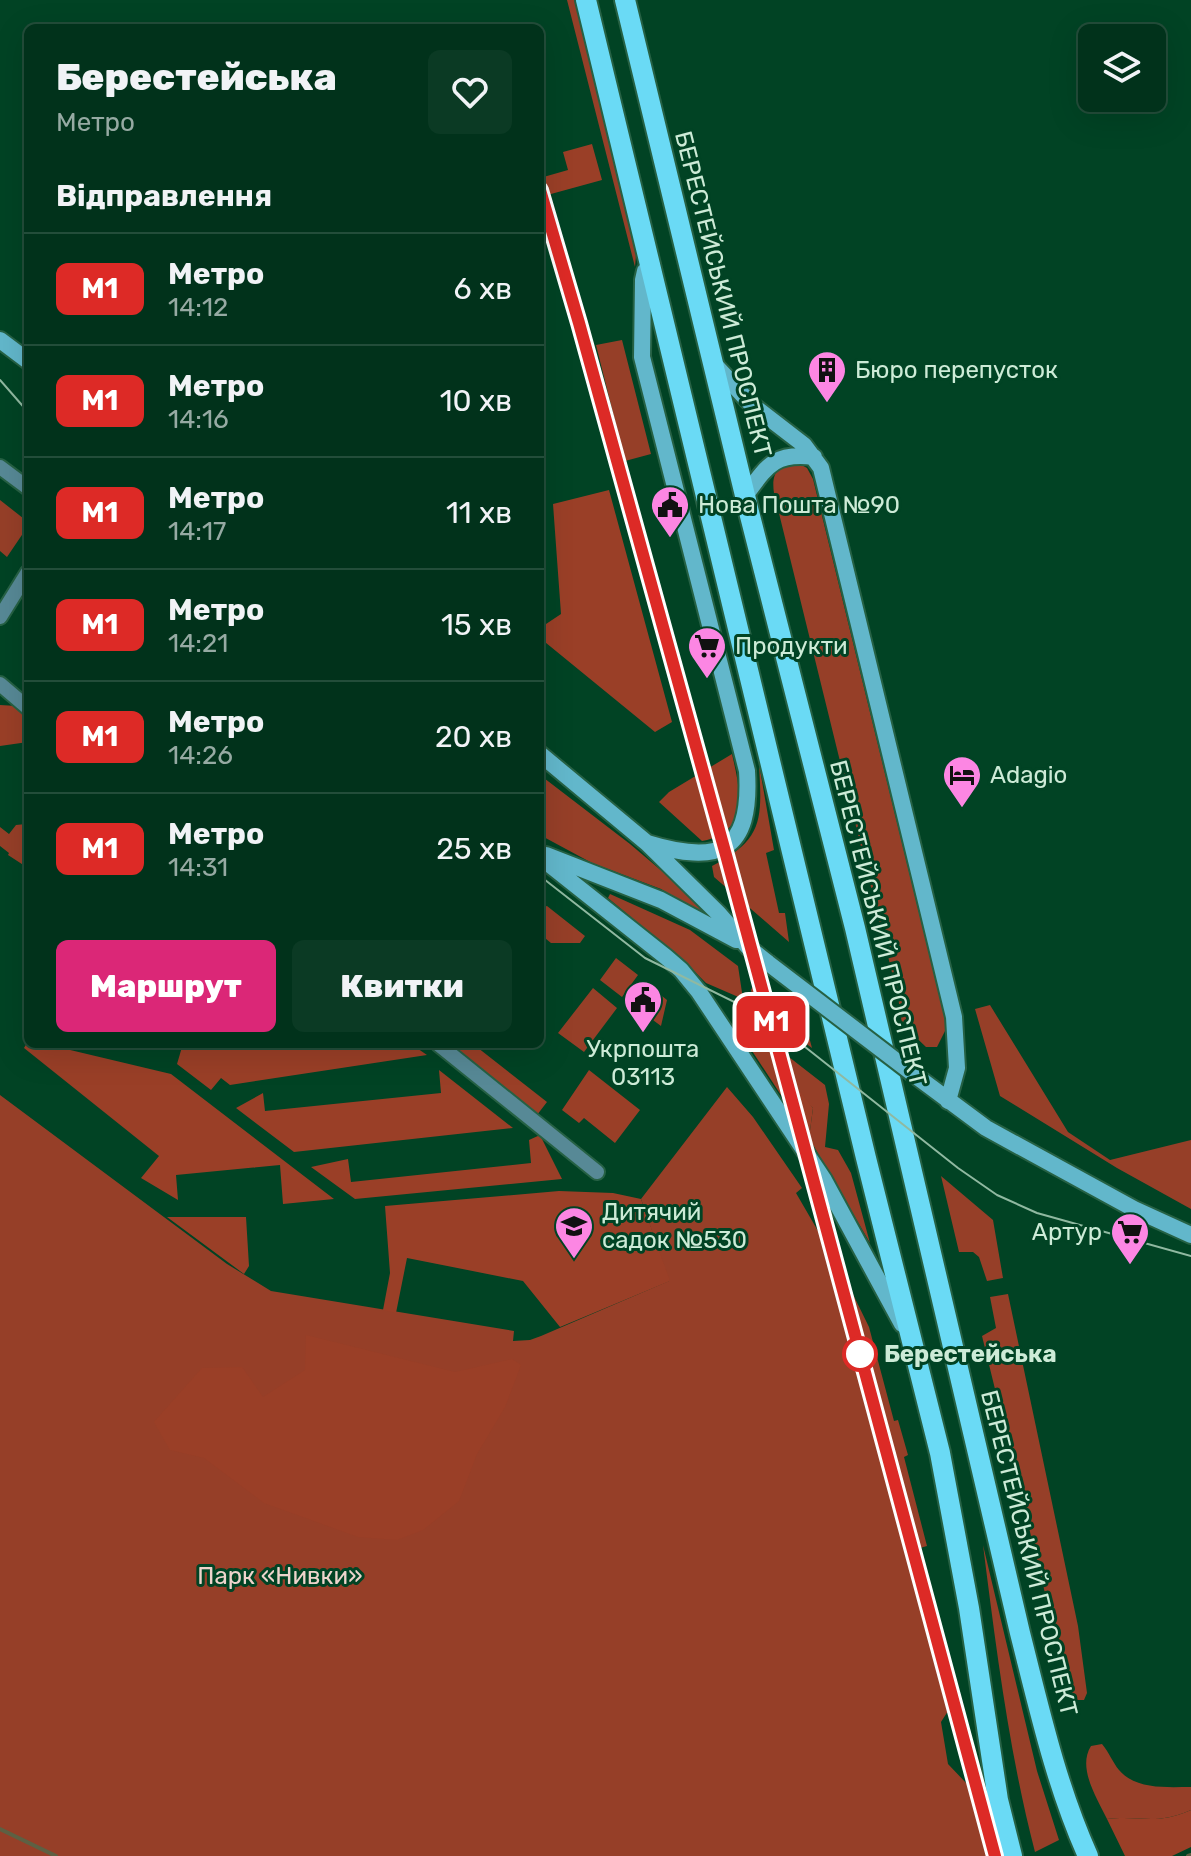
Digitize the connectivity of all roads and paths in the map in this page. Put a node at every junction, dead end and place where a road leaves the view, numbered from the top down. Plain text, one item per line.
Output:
1 (586, 0) edge
2 (625, 0) edge
3 (652, 266) junction
4 (0, 340) edge
5 (24, 358) edge
6 (714, 364) junction
7 (814, 457) junction
8 (0, 467) edge
9 (24, 485) edge
10 (745, 496) junction
11 (24, 578) edge
12 (0, 617) edge
13 (0, 684) edge
14 (24, 705) edge
15 (544, 757) edge
16 (647, 843) junction
17 (544, 856) edge
18 (544, 858) edge
19 (748, 947) junction
20 (443, 1048) edge
21 (948, 1101) junction
22 (597, 1172) dead end
23 (1191, 1235) edge
24 (915, 1352) junction
25 (1012, 1856) edge
26 (1088, 1856) edge

1 - 3 main road
2 - 6 main road, БЕРЕСТЕЙСЬКИЙ ПРОСПЕКТ
3 - 16 main road
3 - 24 main road
4 - 5 main road
6 - 7 main road
6 - 10 main road, БЕРЕСТЕЙСЬКИЙ ПРОСПЕКТ
7 - 10 main road
7 - 21 main road
8 - 9 street
10 - 26 main road, БЕРЕСТЕЙСЬКИЙ ПРОСПЕКТ
11 - 12 street
13 - 14 street
15 - 16 main road
16 - 19 main road
17 - 19 main road
18 - 24 main road
19 - 21 main road, bridge
20 - 22 street
21 - 23 main road
24 - 25 main road

